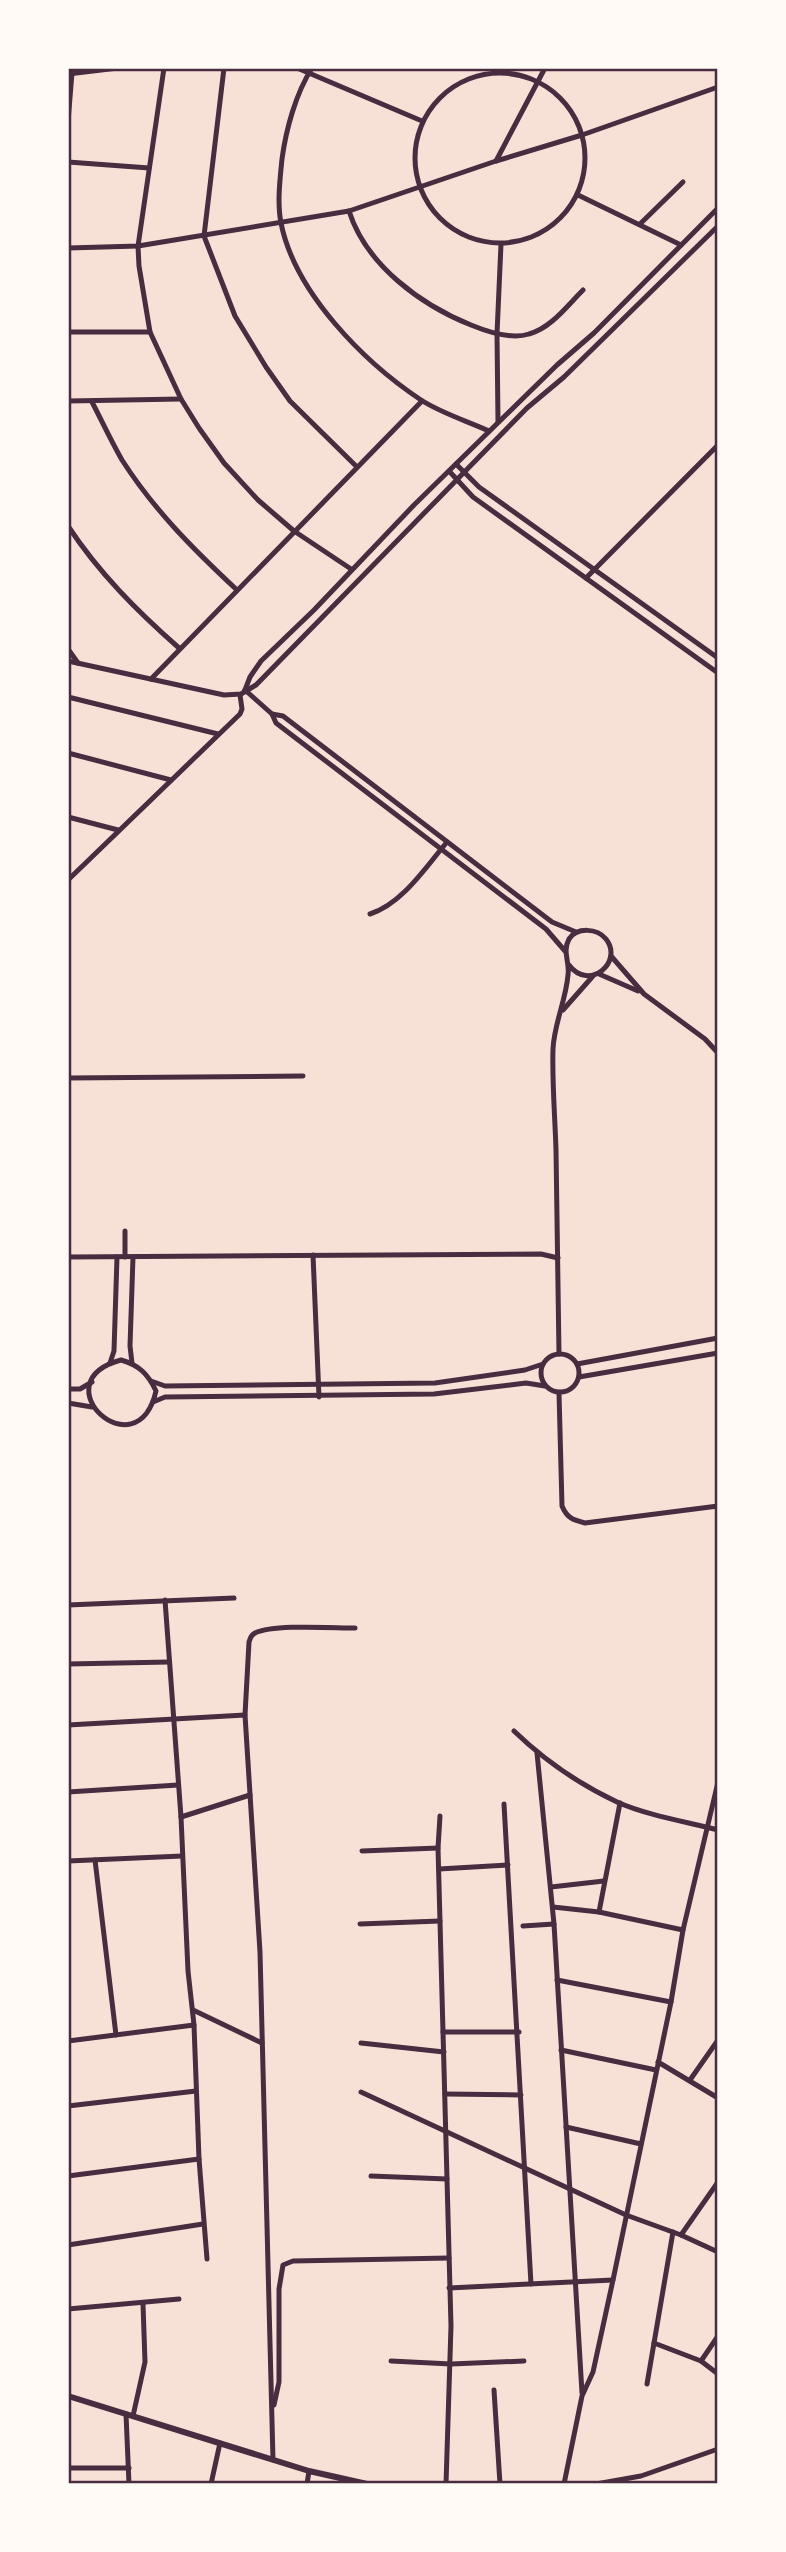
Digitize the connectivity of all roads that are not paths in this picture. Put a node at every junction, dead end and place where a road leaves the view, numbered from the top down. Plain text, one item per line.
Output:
1 (118, 68) edge
2 (164, 68) edge
3 (223, 68) edge
4 (297, 68) edge
5 (545, 68) edge
6 (110, 69) edge
7 (311, 71) edge
8 (482, 71) edge
9 (70, 74) edge
10 (539, 81) junction
11 (718, 87) edge
12 (422, 121) junction
13 (68, 122) edge
14 (582, 135) junction
15 (496, 161) junction
16 (68, 162) edge
17 (149, 168) junction
18 (683, 182) dead end
19 (420, 188) junction
20 (578, 195) junction
21 (718, 208) edge
22 (349, 211) junction
23 (281, 223) junction
24 (640, 225) junction
25 (718, 226) edge
26 (204, 236) junction
27 (501, 244) junction
28 (681, 245) junction
29 (138, 246) junction
30 (68, 248) edge
31 (583, 290) dead end
32 (68, 331) edge
33 (150, 332) junction
34 (497, 334) junction
35 (181, 399) junction
36 (68, 401) edge
37 (422, 401) junction
38 (92, 402) junction
39 (498, 422) junction
40 (489, 431) junction
41 (718, 444) edge
42 (456, 464) junction
43 (357, 467) junction
44 (449, 471) junction
45 (463, 473) junction
46 (456, 480) junction
47 (68, 526) edge
48 (294, 531) junction
49 (351, 569) junction
50 (594, 569) junction
51 (586, 578) junction
52 (237, 590) junction
53 (68, 649) edge
54 (179, 649) junction
55 (718, 658) edge
56 (68, 661) edge
57 (78, 663) junction
58 (718, 673) edge
59 (151, 679) junction
60 (242, 693) junction
61 (68, 697) edge
62 (272, 714) junction
63 (218, 734) junction
64 (68, 753) edge
65 (171, 780) junction
66 (404, 810) junction
67 (68, 817) edge
68 (398, 818) junction
69 (118, 830) junction
70 (447, 842) junction
71 (440, 850) junction
72 (68, 880) edge
73 (370, 915) dead end
74 (576, 932) junction
75 (565, 951) junction
76 (611, 956) junction
77 (569, 965) junction
78 (596, 975) junction
79 (644, 994) junction
80 (561, 1012) junction
81 (718, 1053) edge
82 (303, 1076) dead end
83 (68, 1078) edge
84 (125, 1231) dead end
85 (313, 1255) junction
86 (68, 1257) edge
87 (117, 1257) junction
88 (125, 1257) junction
89 (133, 1257) junction
90 (558, 1258) junction
91 (718, 1338) edge
92 (718, 1353) edge
93 (559, 1354) junction
94 (110, 1363) junction
95 (132, 1363) junction
96 (543, 1364) junction
97 (577, 1364) junction
98 (579, 1377) junction
99 (151, 1381) junction
100 (92, 1382) junction
101 (319, 1385) junction
102 (545, 1387) junction
103 (68, 1389) edge
104 (559, 1393) junction
105 (319, 1397) junction
106 (153, 1402) junction
107 (68, 1403) edge
108 (92, 1407) junction
109 (718, 1506) edge
110 (234, 1598) dead end
111 (165, 1600) junction
112 (68, 1605) edge
113 (355, 1628) dead end
114 (169, 1662) junction
115 (68, 1664) edge
116 (245, 1714) junction
117 (174, 1719) junction
118 (68, 1725) edge
119 (514, 1731) dead end
120 (537, 1753) junction
121 (718, 1782) edge
122 (178, 1785) junction
123 (68, 1792) edge
124 (250, 1795) junction
125 (620, 1803) junction
126 (505, 1804) dead end
127 (181, 1816) junction
128 (440, 1816) dead end
129 (708, 1827) junction
130 (718, 1830) edge
131 (438, 1848) junction
132 (362, 1851) dead end
133 (181, 1856) junction
134 (95, 1860) junction
135 (68, 1861) edge
136 (508, 1865) junction
137 (439, 1869) junction
138 (604, 1881) junction
139 (551, 1887) junction
140 (552, 1907) junction
141 (599, 1912) junction
142 (440, 1922) junction
143 (360, 1924) dead end
144 (554, 1924) junction
145 (523, 1926) dead end
146 (683, 1930) junction
147 (557, 1980) junction
148 (670, 2002) junction
149 (192, 2010) junction
150 (194, 2025) junction
151 (443, 2032) junction
152 (519, 2032) junction
153 (116, 2035) junction
154 (718, 2040) edge
155 (68, 2041) edge
156 (262, 2043) junction
157 (361, 2043) dead end
158 (561, 2050) junction
159 (444, 2052) junction
160 (658, 2062) junction
161 (656, 2070) junction
162 (690, 2080) junction
163 (196, 2091) junction
164 (361, 2092) dead end
165 (445, 2094) junction
166 (521, 2095) junction
167 (718, 2098) edge
168 (68, 2106) edge
169 (566, 2127) junction
170 (446, 2131) junction
171 (641, 2144) junction
172 (199, 2159) junction
173 (526, 2170) junction
174 (68, 2176) edge
175 (371, 2176) dead end
176 (447, 2179) junction
177 (718, 2182) edge
178 (570, 2190) junction
179 (626, 2216) junction
180 (203, 2224) junction
181 (673, 2232) junction
182 (681, 2235) junction
183 (68, 2245) edge
184 (718, 2252) edge
185 (449, 2258) junction
186 (206, 2259) dead end
187 (613, 2280) junction
188 (575, 2283) junction
189 (531, 2284) junction
190 (449, 2288) junction
191 (178, 2299) dead end
192 (143, 2304) junction
193 (68, 2309) edge
194 (718, 2336) edge
195 (654, 2343) junction
196 (391, 2361) dead end
197 (524, 2361) dead end
198 (701, 2361) junction
199 (451, 2364) junction
200 (718, 2374) edge
201 (647, 2384) dead end
202 (494, 2390) dead end
203 (68, 2396) edge
204 (582, 2396) junction
205 (130, 2415) junction
206 (272, 2415) junction
207 (220, 2443) junction
208 (718, 2449) edge
209 (273, 2460) junction
210 (68, 2468) edge
211 (129, 2468) junction
212 (309, 2471) junction
213 (641, 2476) junction
214 (130, 2484) edge
215 (212, 2484) edge
216 (307, 2484) edge
217 (367, 2484) edge
218 (446, 2484) edge
219 (500, 2484) edge
220 (564, 2484) edge
221 (596, 2484) edge
222 (643, 2484) edge

1 - 6 street
2 - 17 street
3 - 26 street
4 - 7 street
5 - 10 street
6 - 9 street
7 - 12 street
7 - 23 street
8 - 10 street
8 - 12 street
9 - 13 street
10 - 14 street
10 - 15 street
11 - 14 street
12 - 19 street
14 - 15 street
14 - 20 street
15 - 19 street
16 - 17 street
17 - 29 street
18 - 24 street
19 - 22 street
19 - 27 street
20 - 24 street
20 - 27 street
21 - 28 street
22 - 23 street
22 - 34 street
23 - 26 street
23 - 37 street
24 - 28 street
25 - 45 street
26 - 29 street
26 - 43 street
27 - 34 street
28 - 39 street
29 - 30 street
29 - 33 street
31 - 34 street
32 - 33 street
33 - 35 street
34 - 39 street
35 - 38 street
35 - 48 street
36 - 38 street
37 - 40 street
37 - 43 street
38 - 52 street
39 - 40 street
40 - 42 street
41 - 50 street
42 - 44 street
42 - 45 street
43 - 48 street
44 - 46 street
44 - 49 street
45 - 46 street
45 - 50 street
46 - 51 street
46 - 60 street
47 - 54 street
48 - 49 street
48 - 52 street
49 - 60 street
50 - 51 street
50 - 55 street
51 - 58 street
52 - 54 street
53 - 57 street
54 - 59 street
56 - 57 street
57 - 59 street
59 - 60 street
60 - 62 street
60 - 63 street
61 - 63 street
62 - 66 street
62 - 68 street
63 - 65 street
64 - 65 street
65 - 69 street
66 - 68 street
66 - 70 street
67 - 69 street
68 - 71 street
69 - 72 street
70 - 71 street
70 - 74 street
71 - 73 street
71 - 75 street
74 - 75 street
74 - 76 street
75 - 77 street
76 - 78 street
76 - 79 street
77 - 78 street
77 - 80 street
78 - 79 street
78 - 80 street
79 - 81 street
80 - 90 street
82 - 83 street
84 - 88 street
85 - 89 street
85 - 90 street
85 - 101 street
86 - 87 street
87 - 88 street
87 - 94 street
88 - 89 street
89 - 95 street
90 - 93 street
91 - 97 street
92 - 98 street
93 - 96 street
93 - 97 street
94 - 95 street
94 - 100 street
95 - 99 street
96 - 101 street
96 - 102 street
97 - 98 street
98 - 104 street
99 - 101 street
99 - 106 street
100 - 103 street
100 - 108 street
101 - 105 street
102 - 104 street
102 - 105 street
104 - 109 street
105 - 106 street
106 - 108 street
107 - 108 street
110 - 111 street
111 - 112 street
111 - 114 street
113 - 116 street
114 - 115 street
114 - 117 street
116 - 117 street
116 - 124 street
117 - 118 street
117 - 122 street
119 - 120 street
120 - 125 street
120 - 139 street
121 - 129 street
122 - 123 street
122 - 127 street
124 - 127 street
124 - 156 street
125 - 129 street
125 - 138 street
126 - 136 street
127 - 133 street
128 - 131 street
129 - 130 street
129 - 146 street
131 - 132 street
131 - 137 street
133 - 134 street
133 - 149 street
134 - 135 street
134 - 153 street
136 - 137 street
136 - 152 street
137 - 142 street
138 - 139 street
138 - 141 street
139 - 140 street
140 - 141 street
140 - 144 street
141 - 146 street
142 - 143 street
142 - 151 street
144 - 145 street
144 - 147 street
146 - 148 street
147 - 148 street
147 - 158 street
148 - 160 street
149 - 150 street
149 - 156 street
150 - 153 street
150 - 163 street
151 - 152 street
151 - 159 street
152 - 166 street
153 - 155 street
154 - 162 street
156 - 206 street
157 - 159 street
158 - 161 street
158 - 169 street
159 - 165 street
160 - 161 street
160 - 162 street
161 - 171 street
162 - 167 street
163 - 168 street
163 - 172 street
164 - 170 street
165 - 166 street
165 - 170 street
166 - 173 street
169 - 171 street
169 - 178 street
170 - 173 street
170 - 176 street
171 - 179 street
172 - 174 street
172 - 180 street
173 - 178 street
173 - 189 street
175 - 176 street
176 - 185 street
177 - 182 street
178 - 179 street
178 - 188 street
179 - 181 street
179 - 187 street
180 - 183 street
180 - 186 street
181 - 182 street
181 - 195 street
182 - 184 street
185 - 190 street
185 - 206 street
187 - 188 street
187 - 204 street
188 - 189 street
188 - 204 street
189 - 190 street
190 - 199 street
191 - 192 street
192 - 193 street
192 - 205 street
194 - 198 street
195 - 198 street
195 - 201 street
196 - 199 street
197 - 199 street
198 - 200 street
199 - 218 street
202 - 219 street
203 - 205 street
204 - 220 street
205 - 207 street
205 - 211 street
206 - 209 street
207 - 209 street
207 - 215 street
208 - 213 street
209 - 212 street
210 - 211 street
211 - 214 street
212 - 216 street
212 - 217 street
213 - 221 street
213 - 222 street

